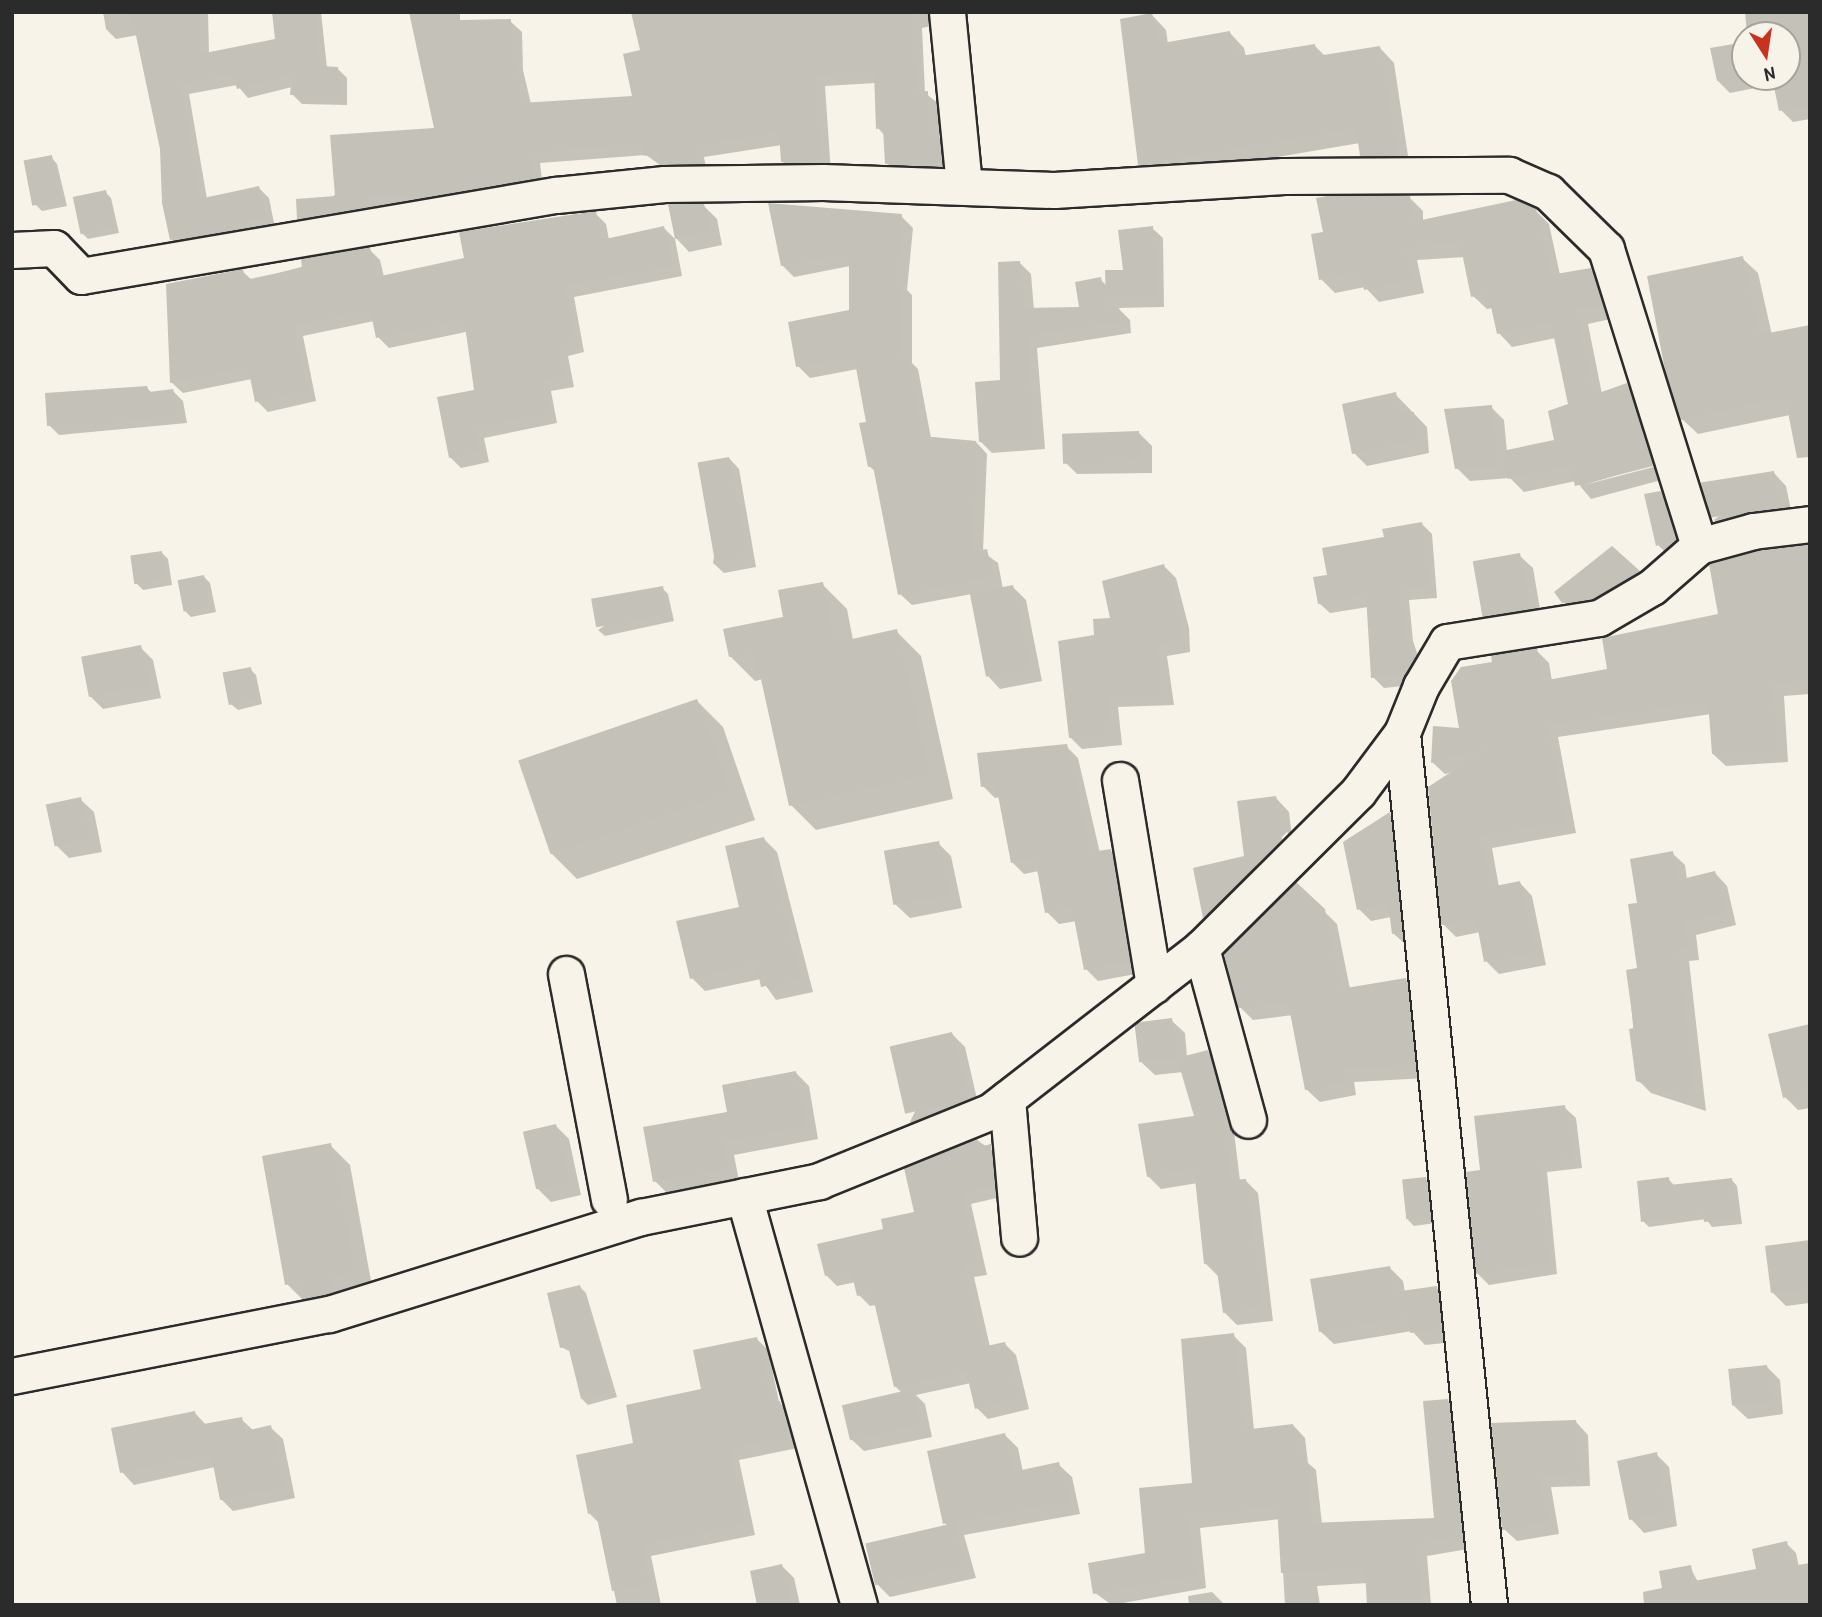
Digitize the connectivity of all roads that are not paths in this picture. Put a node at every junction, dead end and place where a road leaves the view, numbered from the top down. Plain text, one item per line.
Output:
1 (947, 12) edge
2 (964, 186) junction
3 (12, 250) edge
4 (1810, 524) edge
5 (1699, 546) junction
6 (1402, 733) junction
7 (1120, 780) dead end
8 (1201, 948) junction
9 (566, 974) dead end
10 (1154, 985) junction
11 (1007, 1099) junction
12 (1248, 1120) dead end
13 (744, 1196) junction
14 (609, 1199) dead end
15 (1019, 1237) dead end
16 (12, 1376) edge
17 (859, 1605) edge
18 (1489, 1605) edge

1 - 2 street
2 - 3 street
2 - 5 street
4 - 5 street
5 - 6 street
6 - 8 street
6 - 18 street
7 - 10 street
8 - 10 street
8 - 12 street
9 - 14 street
10 - 11 street
11 - 13 street
11 - 15 street
13 - 16 street
13 - 17 street

